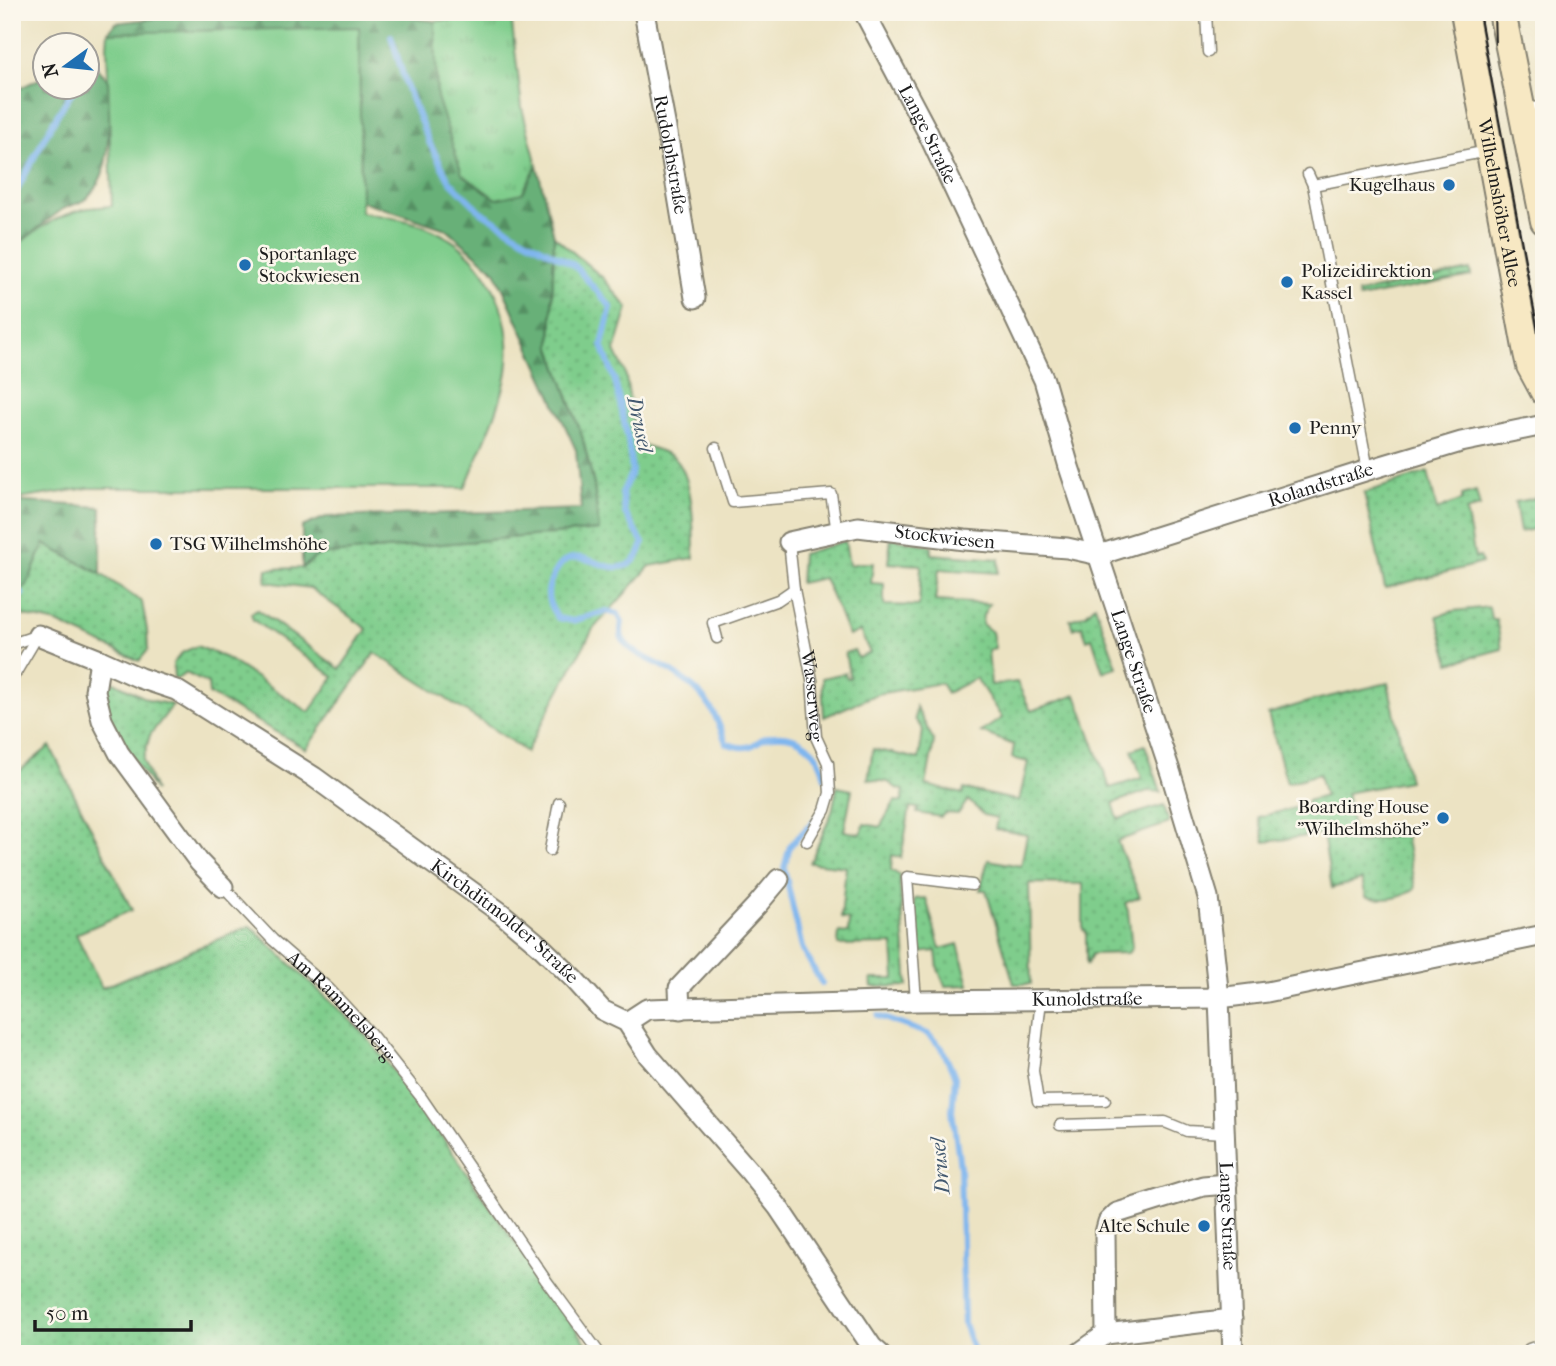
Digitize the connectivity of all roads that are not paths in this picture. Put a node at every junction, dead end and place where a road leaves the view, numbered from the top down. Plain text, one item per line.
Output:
1 (644, 12) edge
2 (864, 12) edge
3 (1206, 12) edge
4 (1464, 12) edge
5 (1502, 12) edge
6 (1208, 52) dead end
7 (1533, 108) edge
8 (1490, 151) junction
9 (1308, 174) dead end
10 (1313, 185) junction
11 (1544, 221) edge
12 (695, 298) dead end
13 (1544, 391) edge
14 (1544, 425) edge
15 (716, 449) dead end
16 (1368, 470) junction
17 (838, 532) junction
18 (789, 542) joint
19 (1099, 555) junction
20 (794, 589) junction
21 (38, 635) junction
22 (718, 638) dead end
23 (12, 644) edge
24 (100, 660) junction
25 (12, 679) edge
26 (559, 803) dead end
27 (807, 841) dead end
28 (551, 850) dead end
29 (779, 879) dead end
30 (972, 885) dead end
31 (223, 887) joint
32 (1544, 935) edge
33 (1219, 998) junction
34 (1041, 1000) junction
35 (916, 1001) junction
36 (680, 1009) junction
37 (627, 1022) junction
38 (1105, 1100) dead end
39 (1060, 1125) dead end
40 (1225, 1133) junction
41 (1227, 1184) junction
42 (1232, 1319) junction
43 (1106, 1334) junction
44 (1544, 1344) edge
45 (1529, 1349) dead end
46 (600, 1354) edge
47 (880, 1354) edge
48 (1078, 1354) edge
49 (1233, 1354) edge

1 - 12 street, Rudolphstraße
2 - 19 street, Lange Straße
3 - 6 lane
4 - 8 main road, Wilhelmshöher Allee
5 - 7 main road, Wilhelmshöher Allee
7 - 11 main road, Wilhelmshöher Allee
8 - 10 lane
8 - 13 main road, Wilhelmshöher Allee
9 - 10 lane
10 - 16 lane
14 - 16 street, Rolandstraße
15 - 17 lane
16 - 19 street, Rolandstraße
17 - 18 street, Stockwiesen
17 - 19 street, Stockwiesen
18 - 20 lane, Wasserweg
19 - 33 street, Lange Straße
20 - 22 lane
20 - 27 lane, Wasserweg
21 - 23 lane
21 - 24 street, Kirchditmolder Straße
21 - 25 lane
24 - 31 street, Am Rammelsberg
24 - 37 street, Kirchditmolder Straße
26 - 28 lane
29 - 36 street
30 - 35 lane
31 - 46 lane, Am Rammelsberg
32 - 33 street, Kunoldstraße
33 - 34 street, Kunoldstraße
33 - 40 street, Lange Straße
34 - 35 street, Kunoldstraße
34 - 38 lane
35 - 36 street, Kunoldstraße
36 - 37 street, Kunoldstraße
37 - 47 street, Kirchditmolder Straße
39 - 40 lane
40 - 41 street, Lange Straße
41 - 42 street, Lange Straße
41 - 43 street
42 - 43 street
42 - 49 street, Lange Straße
43 - 48 street
44 - 45 lane

